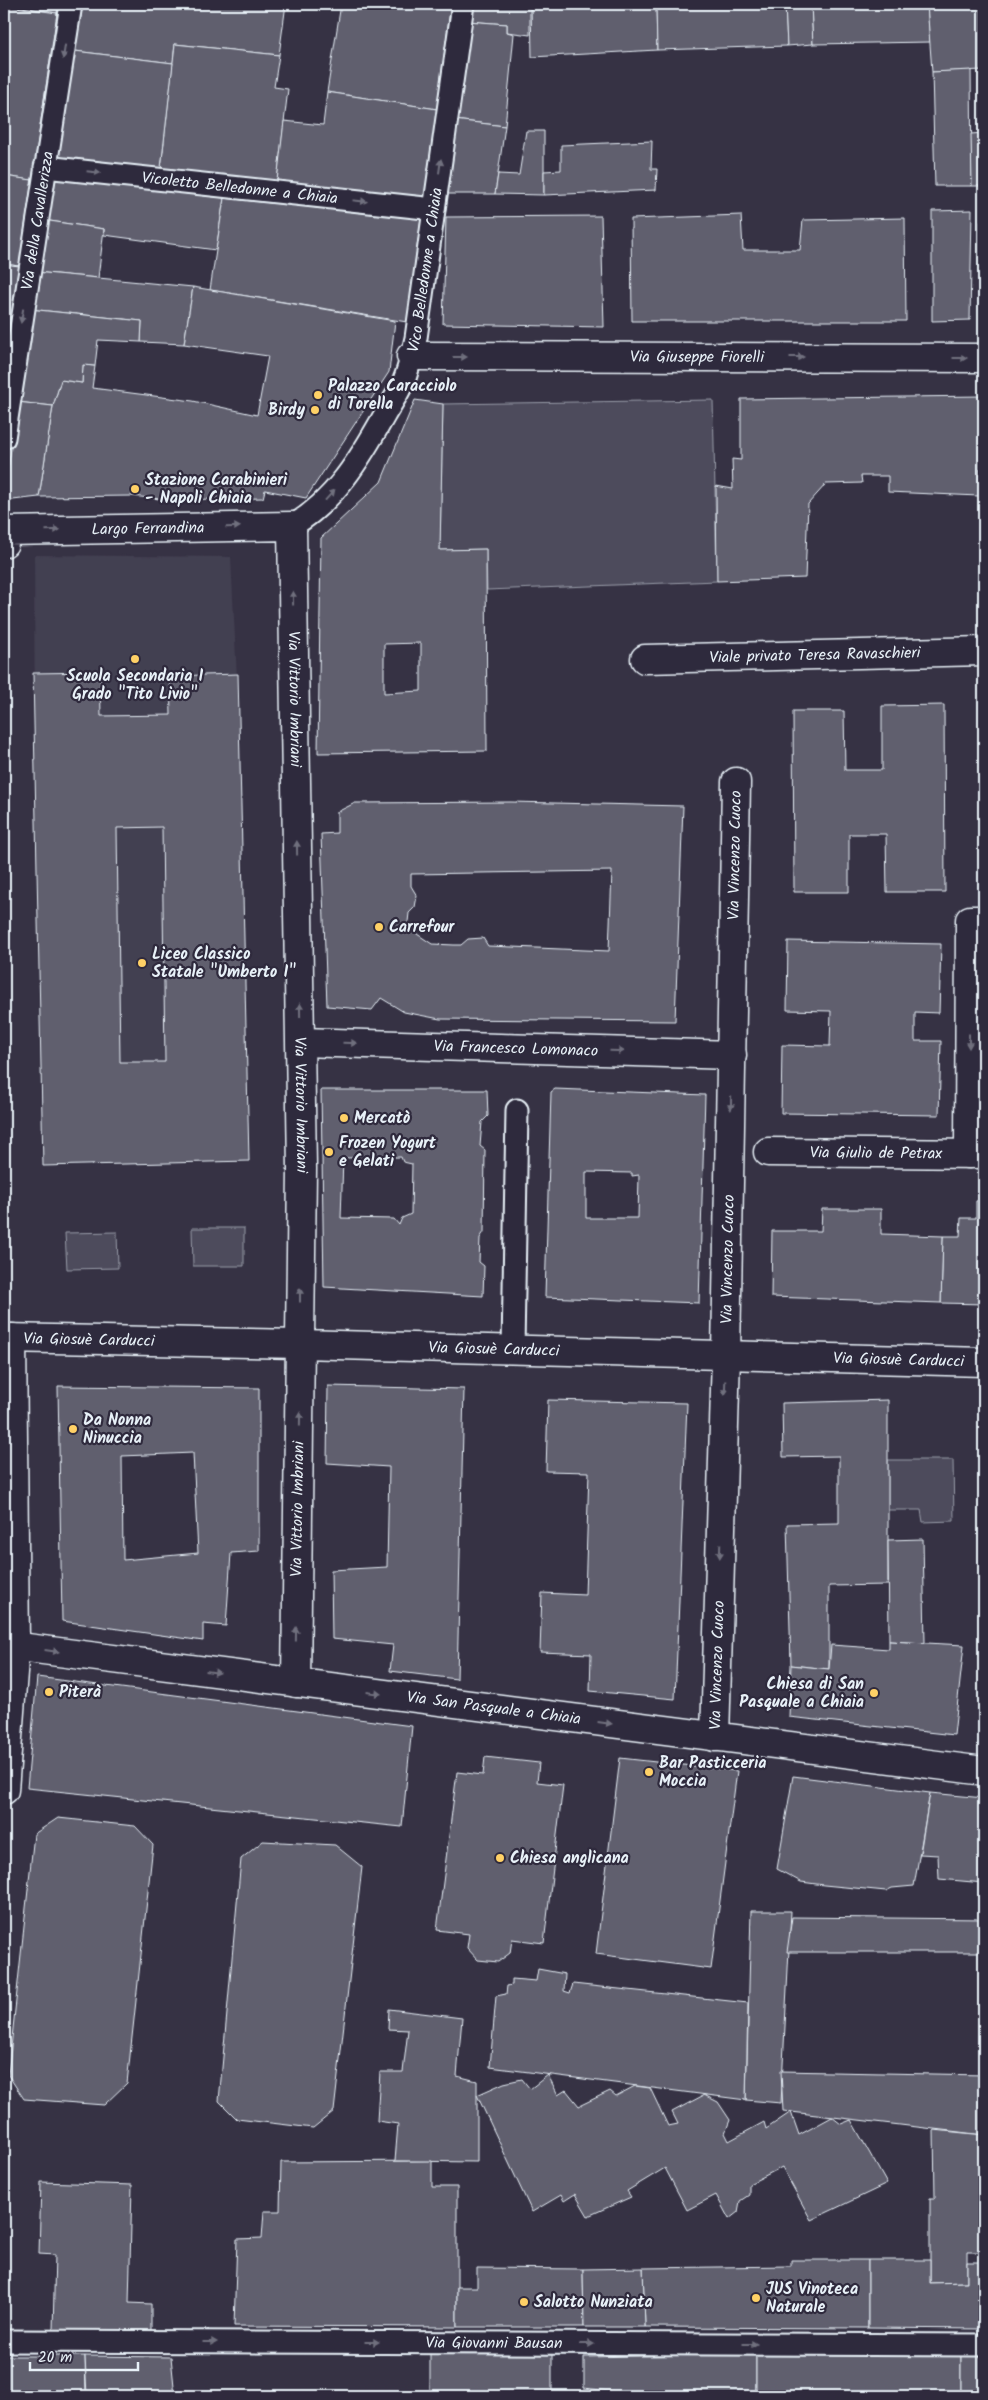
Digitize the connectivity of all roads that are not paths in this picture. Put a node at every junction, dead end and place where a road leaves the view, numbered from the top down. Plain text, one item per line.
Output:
1 (72, 4) edge
2 (463, 4) edge
3 (45, 167) junction
4 (434, 209) junction
5 (411, 356) junction
6 (984, 358) edge
7 (4, 438) edge
8 (292, 526) junction
9 (4, 535) edge
10 (984, 651) edge
11 (645, 659) dead end
12 (736, 782) dead end
13 (984, 920) edge
14 (301, 1042) junction
15 (732, 1055) junction
16 (517, 1110) dead end
17 (768, 1152) dead end
18 (976, 1154) edge
19 (8, 1338) edge
20 (300, 1344) junction
21 (513, 1349) junction
22 (726, 1355) junction
23 (984, 1362) edge
24 (10, 1646) edge
25 (296, 1682) junction
26 (715, 1737) junction
27 (984, 1771) edge
28 (4, 1790) edge
29 (4, 2341) edge
30 (984, 2346) edge

1 -> 3 lane, Via della Cavallerizza
4 -> 2 lane, Vico Belledonne a Chiaia
3 -> 4 lane, Vicoletto Belledonne a Chiaia
3 -> 7 lane, Via della Cavallerizza
4 - 5 lane, Vico Belledonne a Chiaia
5 -> 6 street, Via Giuseppe Fiorelli
8 -> 5 lane, Vico Belledonne a Chiaia
9 -> 8 street, Largo Ferrandina
14 -> 8 street, Via Vittorio Imbriani
10 - 11 street, Viale privato Teresa Ravaschieri
12 - 15 street, Via Vincenzo Cuoco
13 -> 18 street
14 -> 15 street, Via Francesco Lomonaco
20 -> 14 street, Via Vittorio Imbriani
15 -> 22 street, Via Vincenzo Cuoco
16 - 21 lane
17 - 18 street, Via Giulio de Petrax
19 - 20 street, Via Giosuè Carducci
19 - 24 street
20 - 21 street, Via Giosuè Carducci
25 -> 20 street, Via Vittorio Imbriani
21 - 22 street, Via Giosuè Carducci
22 - 23 street, Via Giosuè Carducci
22 -> 26 street, Via Vincenzo Cuoco
24 -> 25 street, Via San Pasquale a Chiaia
24 - 28 street
25 -> 26 street, Via San Pasquale a Chiaia
26 - 27 street, Via San Pasquale a Chiaia
29 -> 30 lane, Via Giovanni Bausan

